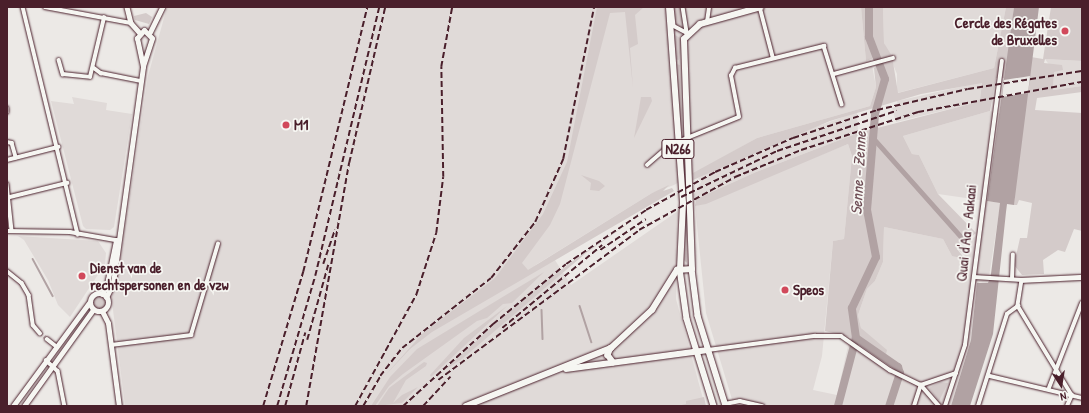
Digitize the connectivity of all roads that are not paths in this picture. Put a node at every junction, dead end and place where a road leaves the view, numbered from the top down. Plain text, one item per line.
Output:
1 (23, 7) edge
2 (45, 7) edge
3 (127, 7) edge
4 (162, 7) edge
5 (670, 7) edge
6 (683, 7) edge
7 (709, 7) edge
8 (761, 7) edge
9 (104, 18) junction
10 (706, 22) junction
11 (131, 23) junction
12 (139, 32) junction
13 (150, 32) junction
14 (687, 33) junction
15 (139, 43) junction
16 (149, 44) junction
17 (773, 57) junction
18 (892, 59) dead end
19 (59, 60) dead end
20 (1002, 61) dead end
21 (143, 66) junction
22 (94, 68) junction
23 (834, 74) junction
24 (141, 81) junction
25 (842, 104) dead end
26 (7, 108) edge
27 (7, 112) edge
28 (687, 139) junction
29 (7, 142) edge
30 (678, 142) junction
31 (58, 147) junction
32 (16, 158) junction
33 (7, 160) edge
34 (647, 165) dead end
35 (67, 183) junction
36 (7, 184) edge
37 (10, 197) junction
38 (9, 231) edge
39 (78, 234) junction
40 (116, 240) junction
41 (218, 244) dead end
42 (1013, 255) dead end
43 (692, 268) junction
44 (680, 269) junction
45 (7, 271) edge
46 (974, 277) junction
47 (1082, 277) edge
48 (1012, 279) junction
49 (1022, 280) junction
50 (104, 295) junction
51 (1082, 302) edge
52 (89, 303) junction
53 (1018, 306) junction
54 (94, 310) junction
55 (102, 311) junction
56 (40, 333) tunnel mouth
57 (48, 339) tunnel mouth
58 (56, 346) junction
59 (111, 346) junction
60 (612, 348) junction
61 (708, 350) junction
62 (696, 352) junction
63 (592, 357) junction
64 (46, 360) junction
65 (613, 362) junction
66 (595, 364) junction
67 (53, 365) junction
68 (559, 370) junction
69 (1057, 372) junction
70 (956, 373) junction
71 (990, 376) junction
72 (921, 385) junction
73 (1049, 388) junction
74 (1072, 395) junction
75 (1082, 398) edge
76 (475, 404) edge
77 (726, 405) edge
78 (13, 406) edge
79 (24, 406) edge
80 (65, 406) edge
81 (119, 406) edge
82 (466, 406) edge
83 (714, 406) edge
84 (762, 406) edge
85 (914, 406) edge
86 (939, 406) edge
87 (945, 406) edge
88 (978, 406) edge
89 (1067, 406) edge

1 - 31 street
2 - 9 street
3 - 11 street
4 - 13 main road
5 - 14 street, N266
5 - 30 highway, N266
6 - 14 street, N266
7 - 10 street
8 - 10 highway
8 - 17 street
9 - 11 street
9 - 22 street
10 - 14 highway
11 - 12 street
12 - 13 main road
12 - 15 main road
13 - 16 main road
14 - 28 highway, N266
15 - 16 main road
15 - 21 main road
16 - 21 main road
17 - 23 street
17 - 28 street
18 - 23 street
19 - 22 street
20 - 46 street, Quai d'Aa - Aakaai
21 - 24 main road
22 - 24 street
23 - 25 street
24 - 40 main road
26 - 27 street
28 - 30 street
28 - 43 highway, N266
29 - 32 street
30 - 34 street
30 - 44 highway, N266
31 - 32 street
31 - 35 street
32 - 33 street
35 - 37 street
35 - 39 street
36 - 37 street
37 - 38 street
38 - 39 street
39 - 40 street
40 - 50 main road
41 - 59 street
42 - 48 street
43 - 44 main road
43 - 61 main road, N266
44 - 60 main road
44 - 62 main road, N266
45 - 56 street
46 - 48 street
46 - 70 street, Quai d'Aa - Aakaai
47 - 49 street
48 - 49 street
49 - 53 street
50 - 52 main road
50 - 55 main road
51 - 69 street
52 - 54 main road
52 - 58 street
53 - 69 street
53 - 71 street
54 - 55 main road
54 - 67 street
55 - 59 main road
57 - 58 street
58 - 64 street
59 - 81 main road
60 - 63 main road
60 - 65 main road
61 - 62 main road
61 - 72 street
61 - 77 main road, N266
62 - 65 main road
62 - 83 main road, N266
63 - 66 main road
63 - 68 main road
64 - 67 street
64 - 78 street
65 - 66 main road
66 - 68 main road
67 - 79 street
67 - 80 street
68 - 76 main road
69 - 73 street
69 - 74 street
70 - 72 street
70 - 87 street, Quai d'Aa - Aakaai
71 - 73 street
71 - 88 street
72 - 85 street
72 - 86 street
73 - 74 street
74 - 75 street
74 - 89 street
76 - 82 main road
77 - 84 street

